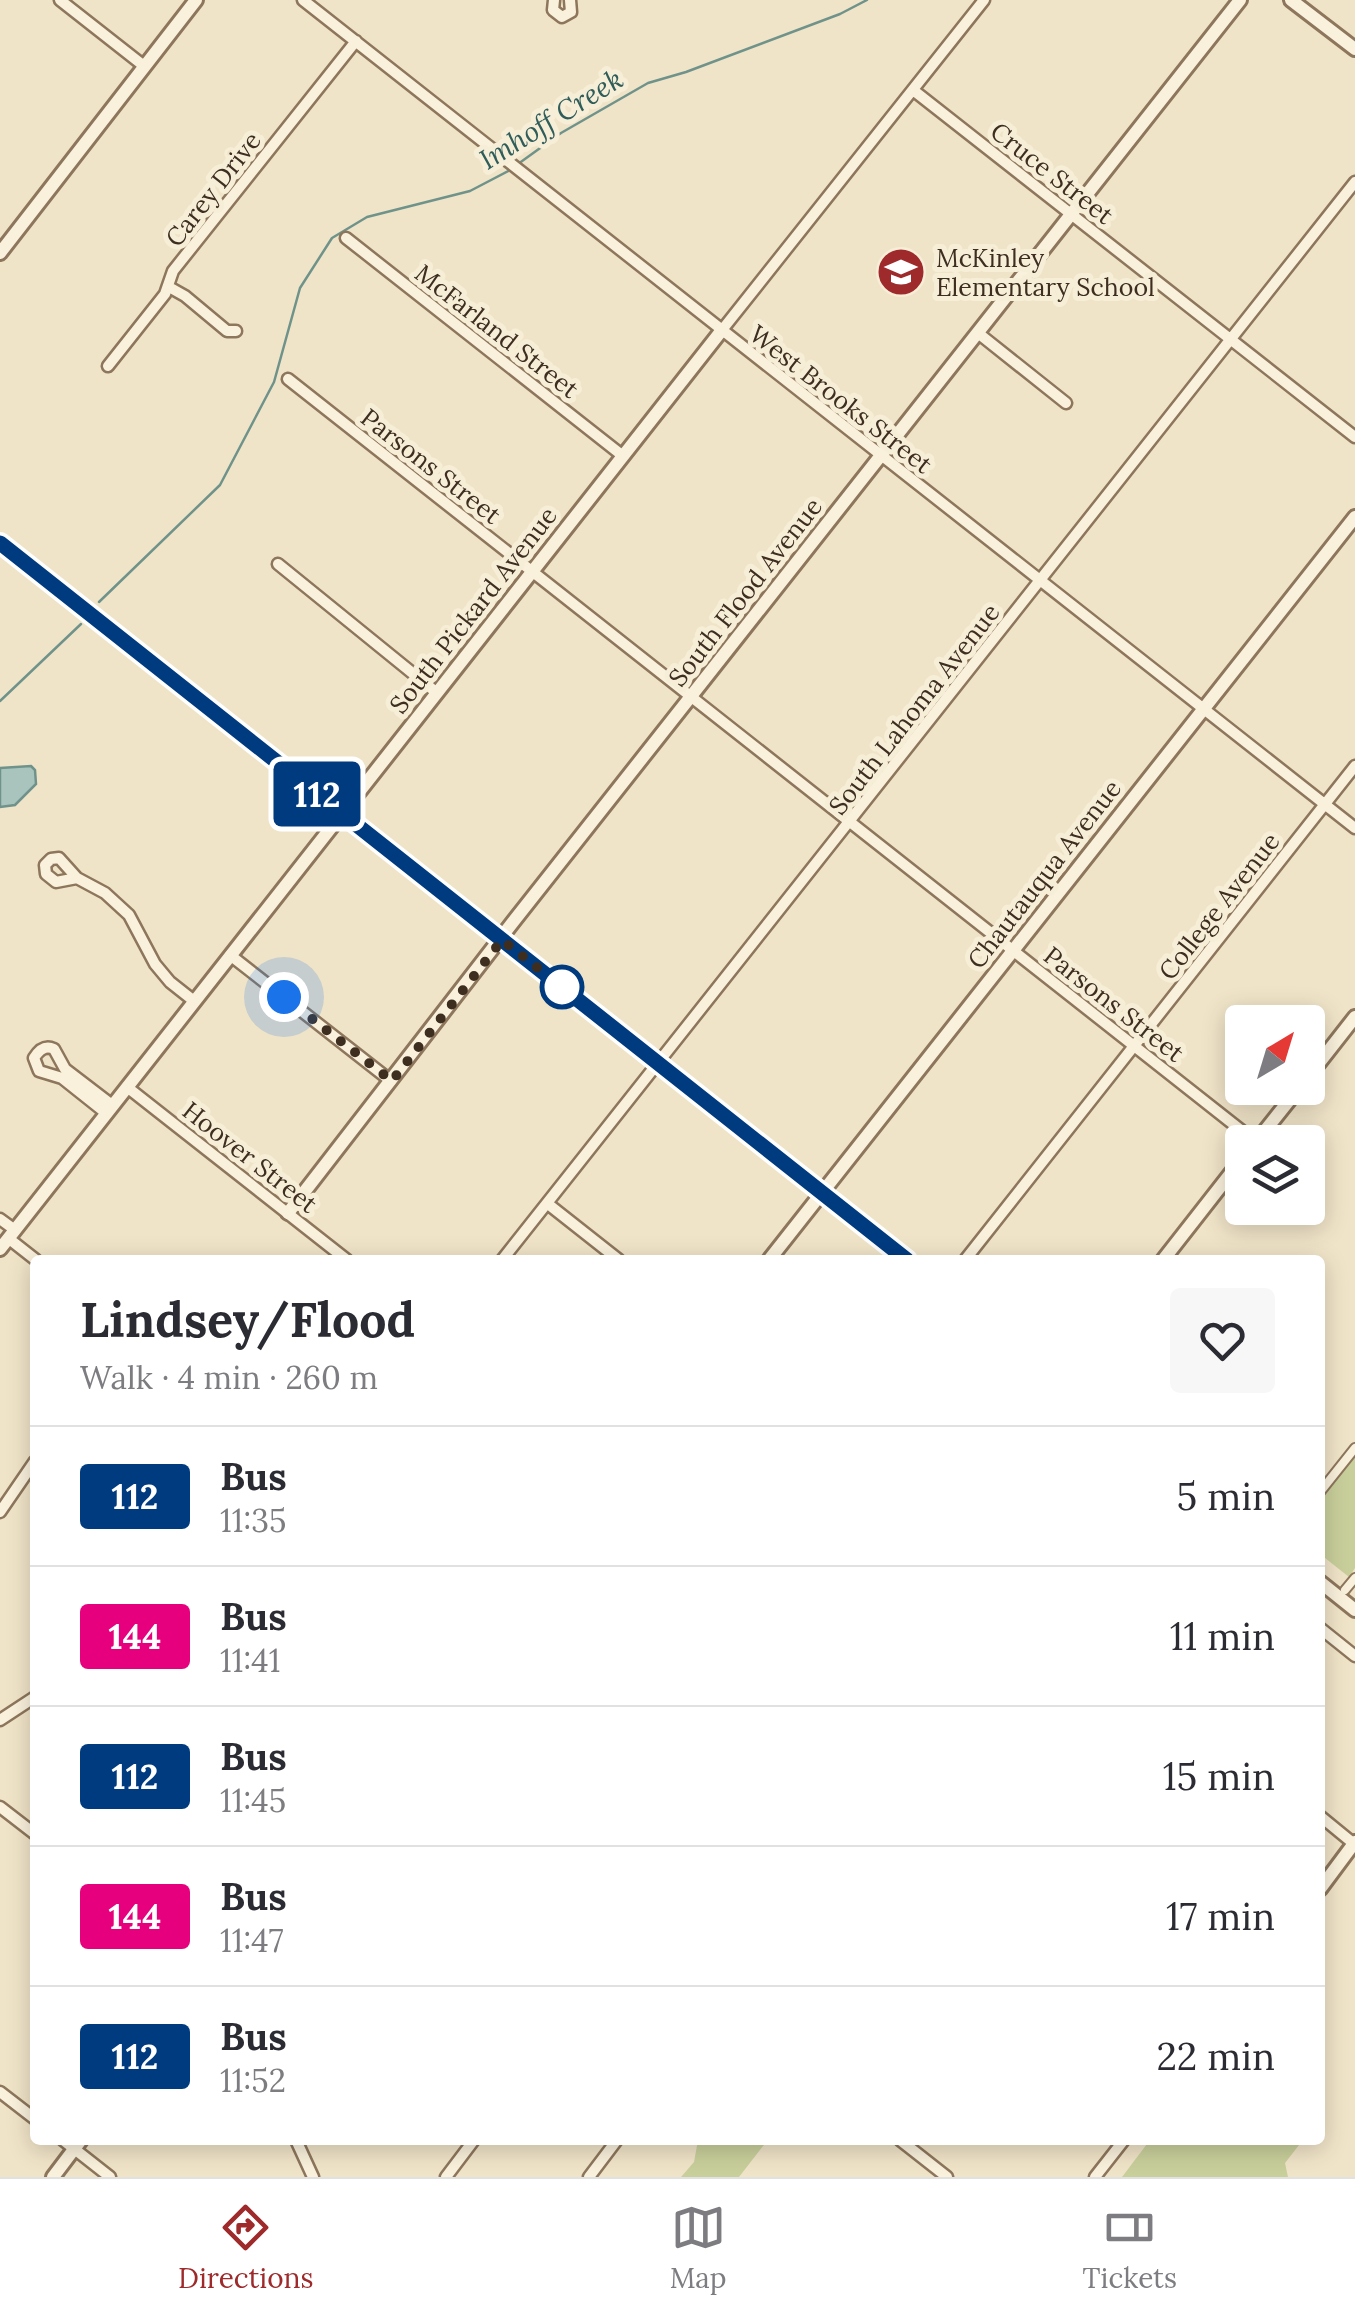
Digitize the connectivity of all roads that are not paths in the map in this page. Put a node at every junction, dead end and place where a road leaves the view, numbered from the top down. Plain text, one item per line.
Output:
1 (60, 0) edge
2 (196, 0) edge
3 (303, 0) edge
4 (554, 0) edge
5 (570, 0) edge
6 (984, 0) edge
7 (1240, 0) edge
8 (1291, 0) edge
9 (356, 41) junction
10 (1355, 50) edge
11 (144, 66) junction
12 (913, 90) junction
13 (1355, 182) edge
14 (1071, 214) junction
15 (346, 238) dead end
16 (0, 252) edge
17 (168, 287) junction
18 (722, 330) junction
19 (236, 331) dead end
20 (978, 333) junction
21 (1232, 340) junction
22 (108, 366) dead end
23 (288, 380) dead end
24 (1066, 403) dead end
25 (1355, 437) edge
26 (881, 455) junction
27 (623, 456) junction
28 (1355, 517) edge
29 (0, 543) edge
30 (278, 564) dead end
31 (532, 571) junction
32 (1040, 580) junction
33 (437, 692) junction
34 (691, 696) junction
35 (1204, 709) junction
36 (1355, 766) edge
37 (1325, 804) junction
38 (342, 813) junction
39 (850, 822) junction
40 (1355, 828) edge
41 (77, 878) dead end
42 (502, 940) junction
43 (1013, 950) junction
44 (230, 955) junction
45 (194, 1001) junction
46 (1355, 1016) edge
47 (1134, 1045) junction
48 (1325, 1055) edge
49 (658, 1063) junction
50 (392, 1081) junction
51 (127, 1087) junction
52 (1285, 1105) edge
53 (109, 1109) junction
54 (1235, 1125) edge
55 (1270, 1125) edge
56 (1225, 1181) edge
57 (821, 1193) junction
58 (548, 1204) junction
59 (288, 1213) junction
60 (0, 1219) edge
61 (8, 1239) edge
62 (341, 1255) edge
63 (506, 1255) edge
64 (613, 1255) edge
65 (772, 1255) edge
66 (901, 1255) edge
67 (969, 1255) edge
68 (1167, 1255) edge
69 (30, 1256) edge
70 (1355, 1448) edge
71 (30, 1468) edge
72 (1325, 1486) edge
73 (0, 1512) edge
74 (1355, 1578) edge
75 (1325, 1586) edge
76 (1345, 1590) dead end
77 (1355, 1610) edge
78 (1325, 1632) edge
79 (1355, 1656) edge
80 (30, 1701) edge
81 (0, 1720) edge
82 (0, 1807) edge
83 (1325, 1820) edge
84 (30, 1830) edge
85 (1354, 1843) edge
86 (1325, 1882) edge
87 (0, 2092) edge
88 (30, 2114) edge
89 (72, 2145) edge
90 (75, 2145) edge
91 (298, 2145) edge
92 (470, 2145) edge
93 (614, 2145) edge
94 (906, 2145) edge
95 (1120, 2145) edge
96 (54, 2177) edge
97 (110, 2177) edge
98 (313, 2177) edge
99 (446, 2177) edge
100 (588, 2177) edge
101 (947, 2177) edge
102 (1095, 2177) edge

1 - 11 street
2 - 11 street
3 - 9 street, West Brooks Street
4 - 5 street
6 - 12 street, South Pickard Avenue
7 - 14 street, South Flood Avenue
8 - 10 street
9 - 17 street, Carey Drive
9 - 18 street, West Brooks Street
11 - 16 street
12 - 14 street, Cruce Street
12 - 18 street, South Pickard Avenue
13 - 21 street, South Lahoma Avenue
14 - 20 street, South Flood Avenue
14 - 21 street, Cruce Street
15 - 27 street, McFarland Street
17 - 19 street
17 - 22 street, Carey Drive
18 - 26 street, West Brooks Street
18 - 27 street, South Pickard Avenue
20 - 24 street
20 - 26 street, South Flood Avenue
21 - 25 street, Cruce Street
21 - 32 street, South Lahoma Avenue
23 - 31 street, Parsons Street
26 - 32 street, West Brooks Street
26 - 34 street, South Flood Avenue
27 - 31 street, South Pickard Avenue
28 - 35 street, Chautauqua Avenue
29 - 38 street
30 - 33 street
31 - 33 street, South Pickard Avenue
31 - 34 street, Parsons Street
32 - 35 street, West Brooks Street
32 - 39 street, South Lahoma Avenue
33 - 38 street, South Pickard Avenue
34 - 39 street, Parsons Street
34 - 42 street, South Flood Avenue
35 - 37 street, West Brooks Street
35 - 43 street, Chautauqua Avenue
36 - 37 street, College Avenue
37 - 40 street, West Brooks Street
37 - 47 street, College Avenue
38 - 42 street
38 - 44 street, South Pickard Avenue
39 - 43 street, Parsons Street
39 - 49 street, South Lahoma Avenue
41 - 45 street
42 - 49 street
42 - 50 street, South Flood Avenue
43 - 47 street, Parsons Street
43 - 57 street, Chautauqua Avenue
44 - 45 street, South Pickard Avenue
44 - 50 street
45 - 51 street, South Pickard Avenue
46 - 48 street
47 - 54 street, Parsons Street
47 - 67 street, College Avenue
49 - 57 street
49 - 58 street, South Lahoma Avenue
50 - 59 street, South Flood Avenue
51 - 53 street, South Pickard Avenue
51 - 59 street, Hoover Street
52 - 55 street
53 - 53 street
53 - 61 street, South Pickard Avenue
56 - 68 street
57 - 65 street, Chautauqua Avenue
57 - 66 street
58 - 63 street, South Lahoma Avenue
58 - 64 street
59 - 62 street, Hoover Street
60 - 61 street
61 - 69 street
70 - 72 street
71 - 73 street
74 - 76 street
75 - 77 street
78 - 79 street
80 - 81 street
82 - 84 street
83 - 85 street
85 - 86 street
87 - 88 street
89 - 96 street
90 - 97 street
91 - 98 street
92 - 99 street
93 - 100 street
94 - 101 street
95 - 102 street

